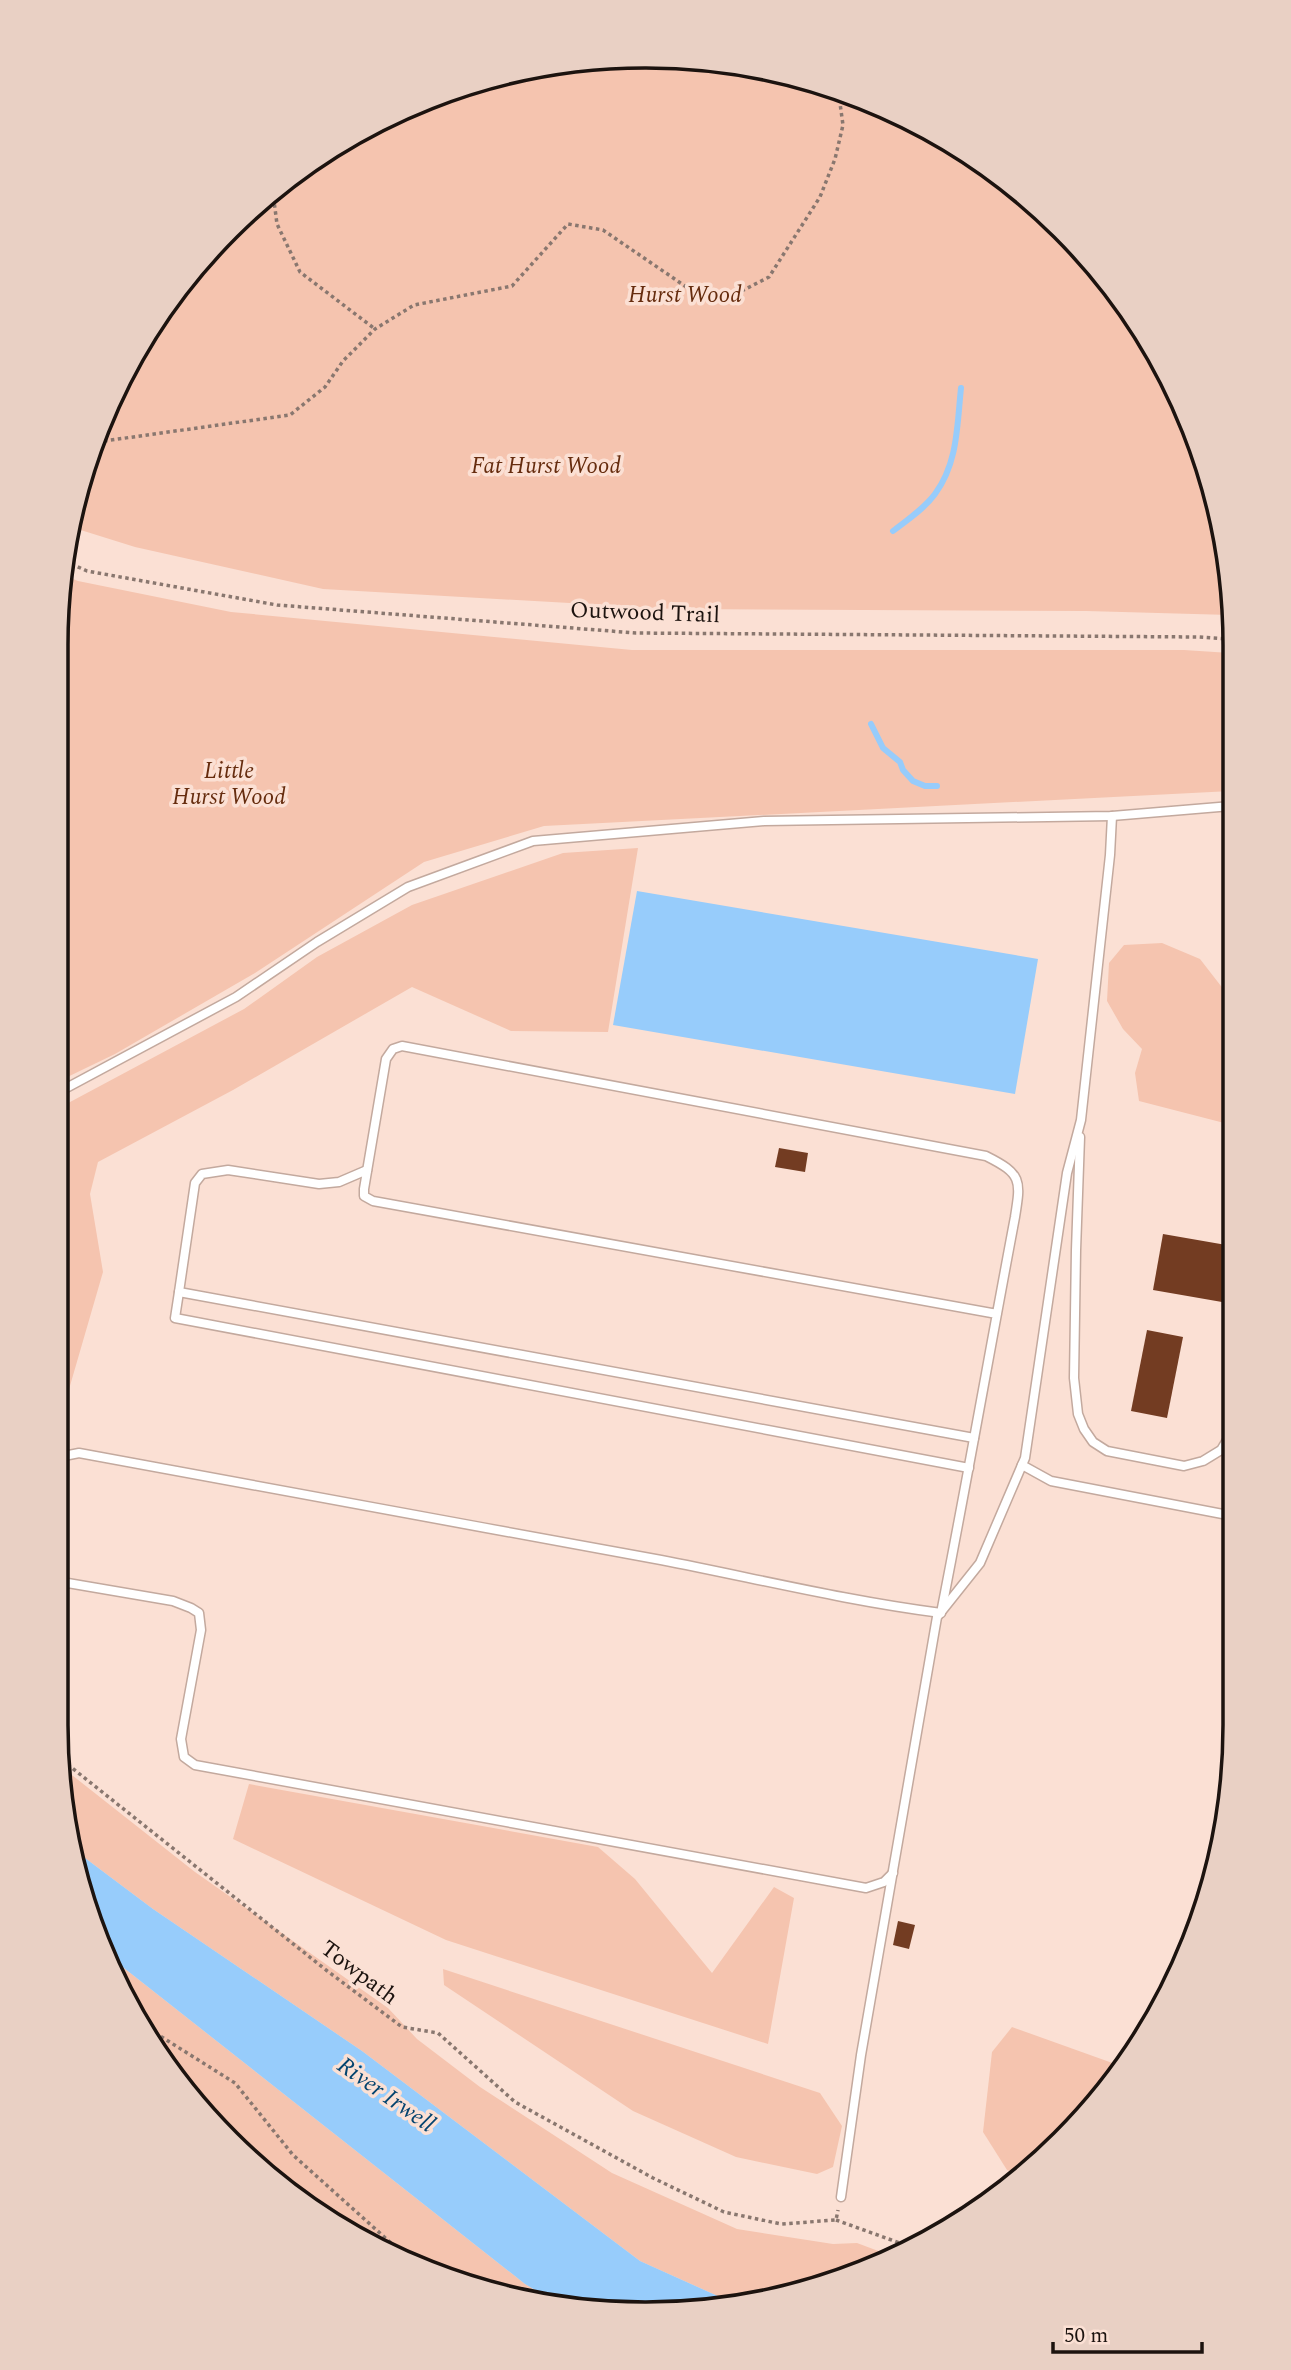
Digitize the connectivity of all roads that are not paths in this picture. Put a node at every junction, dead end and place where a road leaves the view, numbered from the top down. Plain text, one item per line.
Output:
1 (1223, 807) edge
2 (1112, 816) junction
3 (68, 1087) edge
4 (1081, 1120) junction
5 (367, 1170) junction
6 (179, 1292) junction
7 (997, 1314) junction
8 (974, 1438) junction
9 (1223, 1447) edge
10 (68, 1455) edge
11 (1021, 1465) junction
12 (969, 1468) junction
13 (1223, 1514) edge
14 (68, 1583) edge
15 (941, 1612) junction
16 (893, 1873) junction
17 (841, 2197) road end

1 - 2 lane
2 - 3 lane
2 - 4 lane
4 - 9 lane
4 - 11 lane
5 - 6 lane
5 - 7 lane
5 - 7 lane
6 - 8 lane
6 - 12 lane
7 - 8 lane
8 - 12 lane
10 - 15 lane
11 - 13 lane
11 - 15 lane
12 - 15 lane
14 - 16 lane
15 - 16 lane
16 - 17 lane

